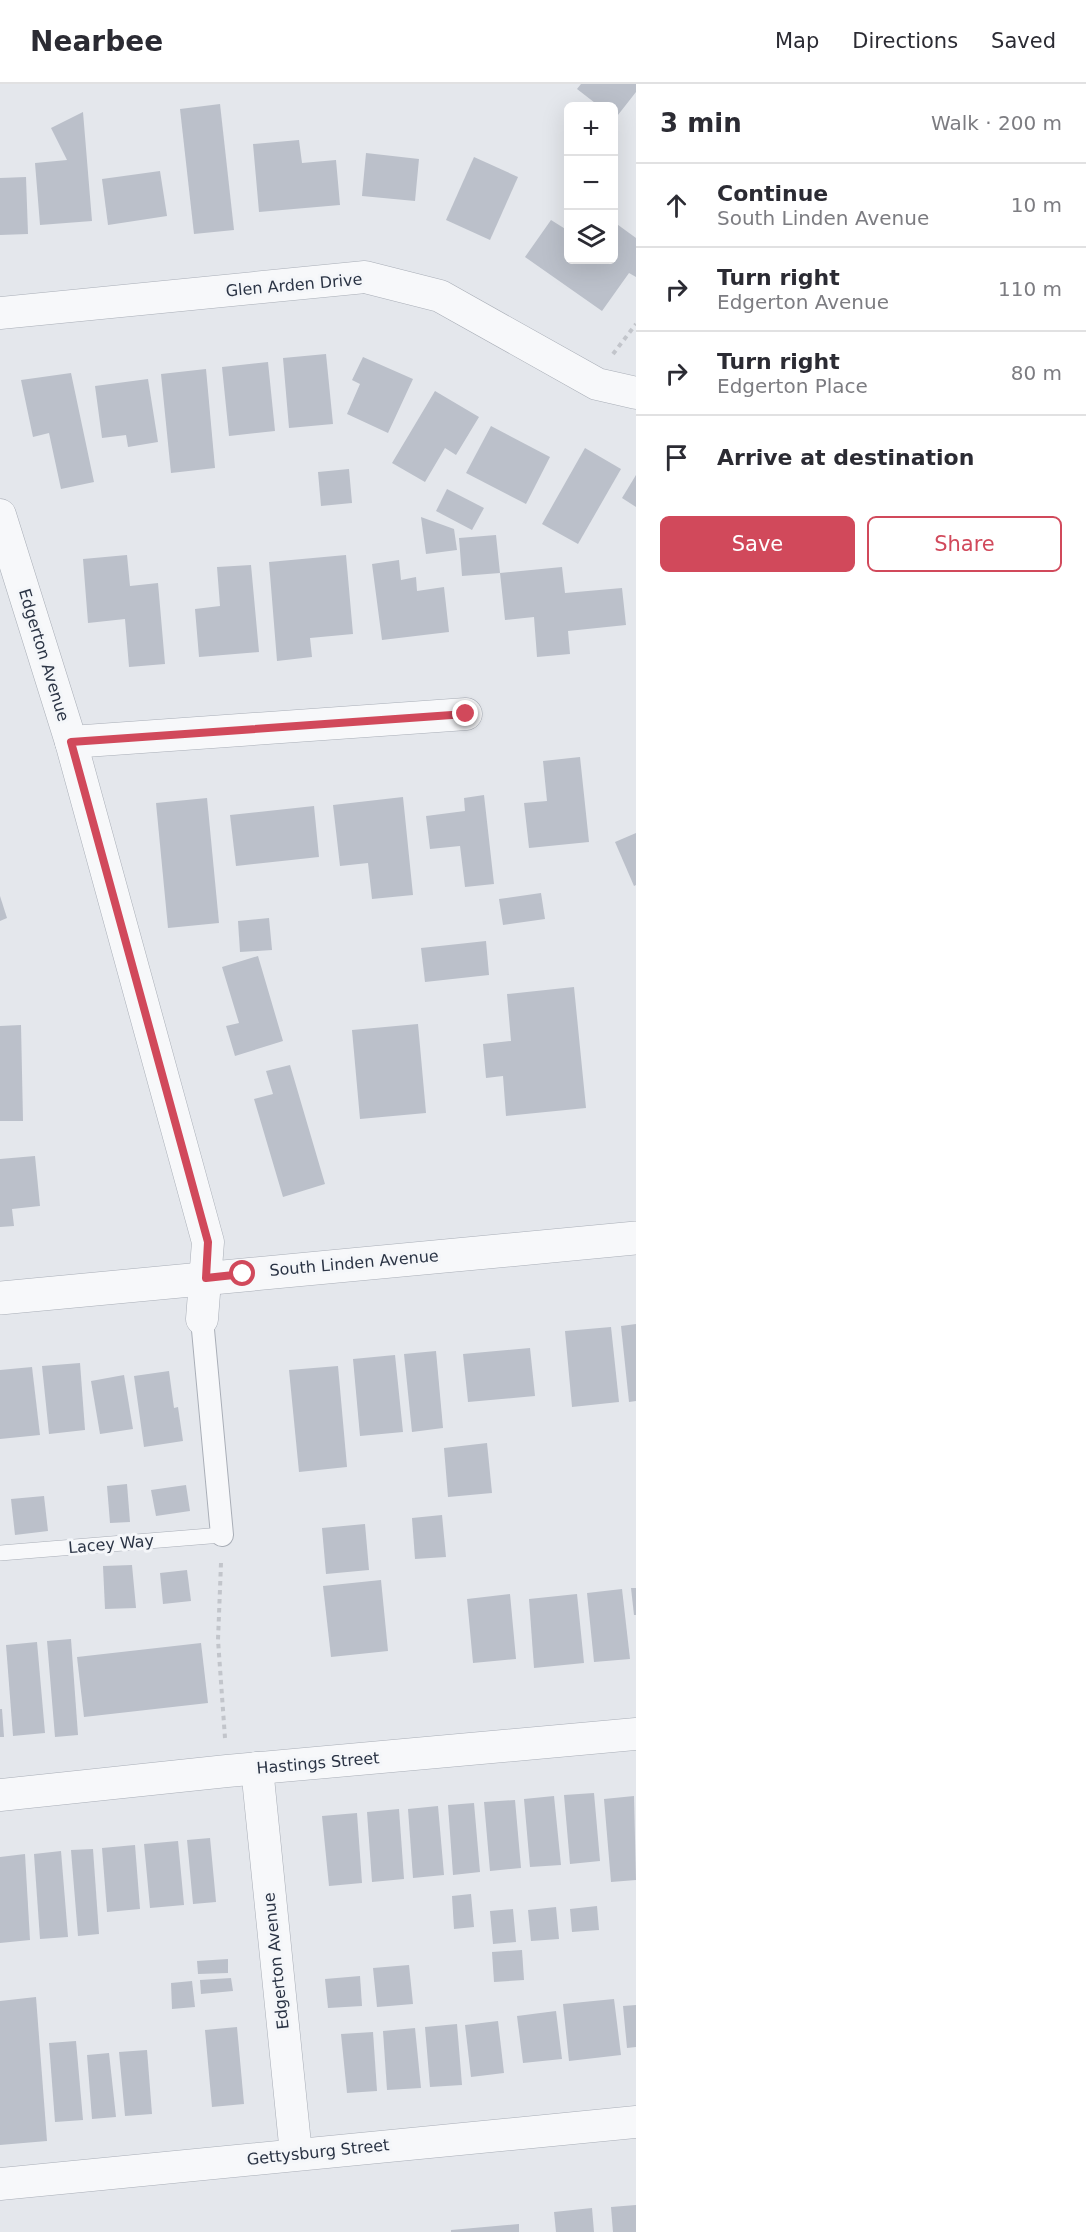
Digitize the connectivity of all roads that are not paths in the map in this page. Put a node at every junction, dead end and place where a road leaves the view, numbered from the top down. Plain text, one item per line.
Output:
1 (0, 313) edge
2 (636, 393) edge
3 (0, 515) edge
4 (466, 714) dead end
5 (71, 742) junction
6 (636, 1238) edge
7 (206, 1278) junction
8 (0, 1298) edge
9 (202, 1319) joint
10 (222, 1535) joint
11 (0, 1554) edge
12 (636, 1734) edge
13 (258, 1768) junction
14 (0, 1795) edge
15 (636, 2122) edge
16 (296, 2154) junction
17 (0, 2184) edge

1 - 2 street, Glen Arden Drive
3 - 5 street, Edgerton Avenue
4 - 5 street
5 - 7 street, Edgerton Avenue
6 - 7 street, South Linden Avenue
7 - 8 street, South Linden Avenue
7 - 9 street, Edgerton Avenue
9 - 10 street
10 - 11 lane, Lacey Way
12 - 13 street, Hastings Street
13 - 14 street, Hastings Street
13 - 16 street, Edgerton Avenue
15 - 16 street, Gettysburg Street
16 - 17 street, Gettysburg Street

